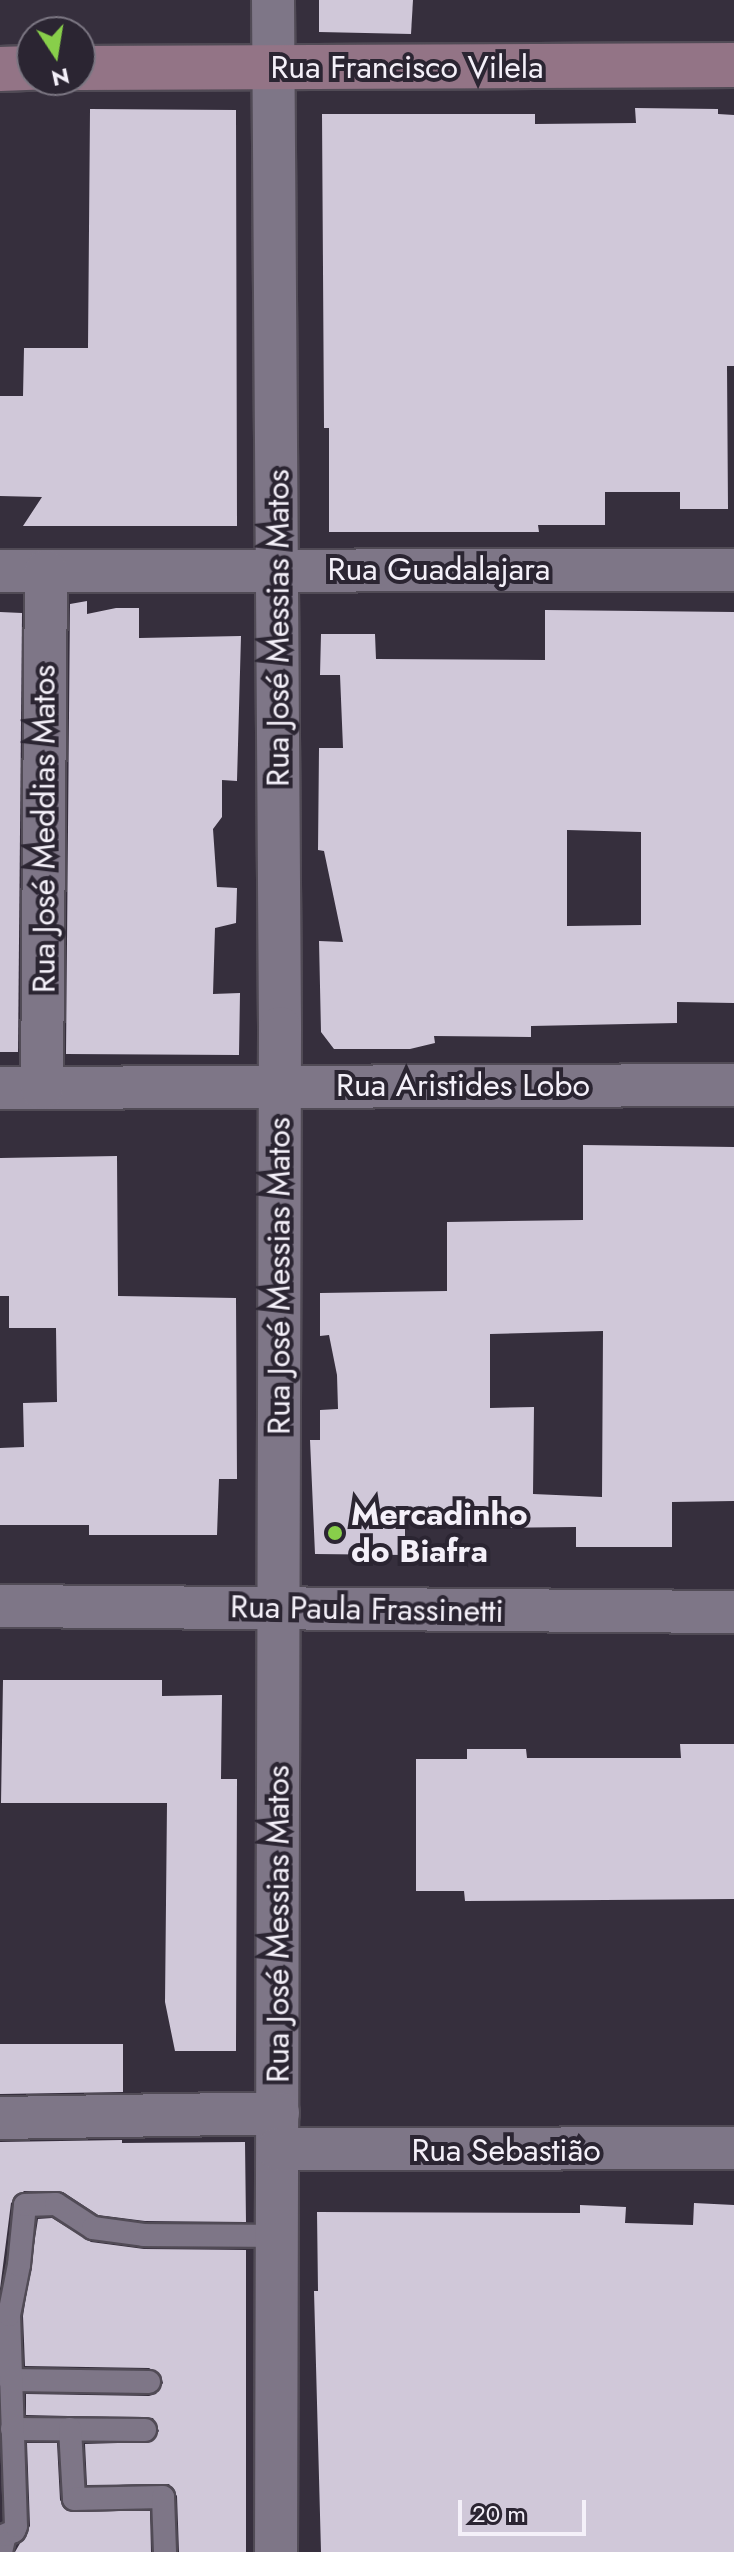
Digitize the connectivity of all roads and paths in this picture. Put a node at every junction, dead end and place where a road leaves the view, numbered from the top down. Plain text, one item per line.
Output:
1 (273, 0) edge
2 (734, 65) edge
3 (273, 67) junction
4 (96, 68) edge
5 (278, 569) junction
6 (734, 570) edge
7 (0, 571) edge
8 (46, 571) junction
9 (280, 1085) junction
10 (734, 1085) edge
11 (0, 1088) edge
12 (42, 1088) junction
13 (0, 1606) edge
14 (279, 1607) junction
15 (734, 1612) edge
16 (0, 2118) edge
17 (278, 2131) junction
18 (734, 2148) edge
19 (278, 2236) junction
20 (10, 2380) junction
21 (149, 2382) dead end
22 (12, 2429) junction
23 (70, 2429) junction
24 (145, 2430) dead end
25 (1, 2552) edge
26 (165, 2552) edge
27 (276, 2552) edge

1 - 3 street, Rua José Messias Matos
2 - 3 street, Rua Francisco Vilela
3 - 4 street, Rua Francisco Vilela
3 - 5 street, Rua José Messias Matos
5 - 6 street, Rua Guadalajara
5 - 8 street, Rua Guadalajara
5 - 9 street, Rua José Messias Matos
7 - 8 street, Rua Guadalajara
8 - 12 street, Rua José Meddias Matos
9 - 10 street, Rua Aristides Lobo
9 - 12 street, Rua Aristides Lobo
9 - 14 street, Rua José Messias Matos
11 - 12 street, Rua Aristides Lobo
13 - 14 street, Rua Paula Frassinetti
14 - 15 street, Rua Paula Frassinetti
14 - 17 street, Rua José Messias Matos
16 - 17 street, Rua Sebastião
17 - 18 street, Rua Sebastião
17 - 19 street, Rua José Messias Matos
19 - 20 lane
19 - 27 street, Rua José Messias Matos
20 - 21 lane
20 - 22 lane
22 - 23 lane
22 - 25 lane
23 - 24 lane
23 - 26 lane

